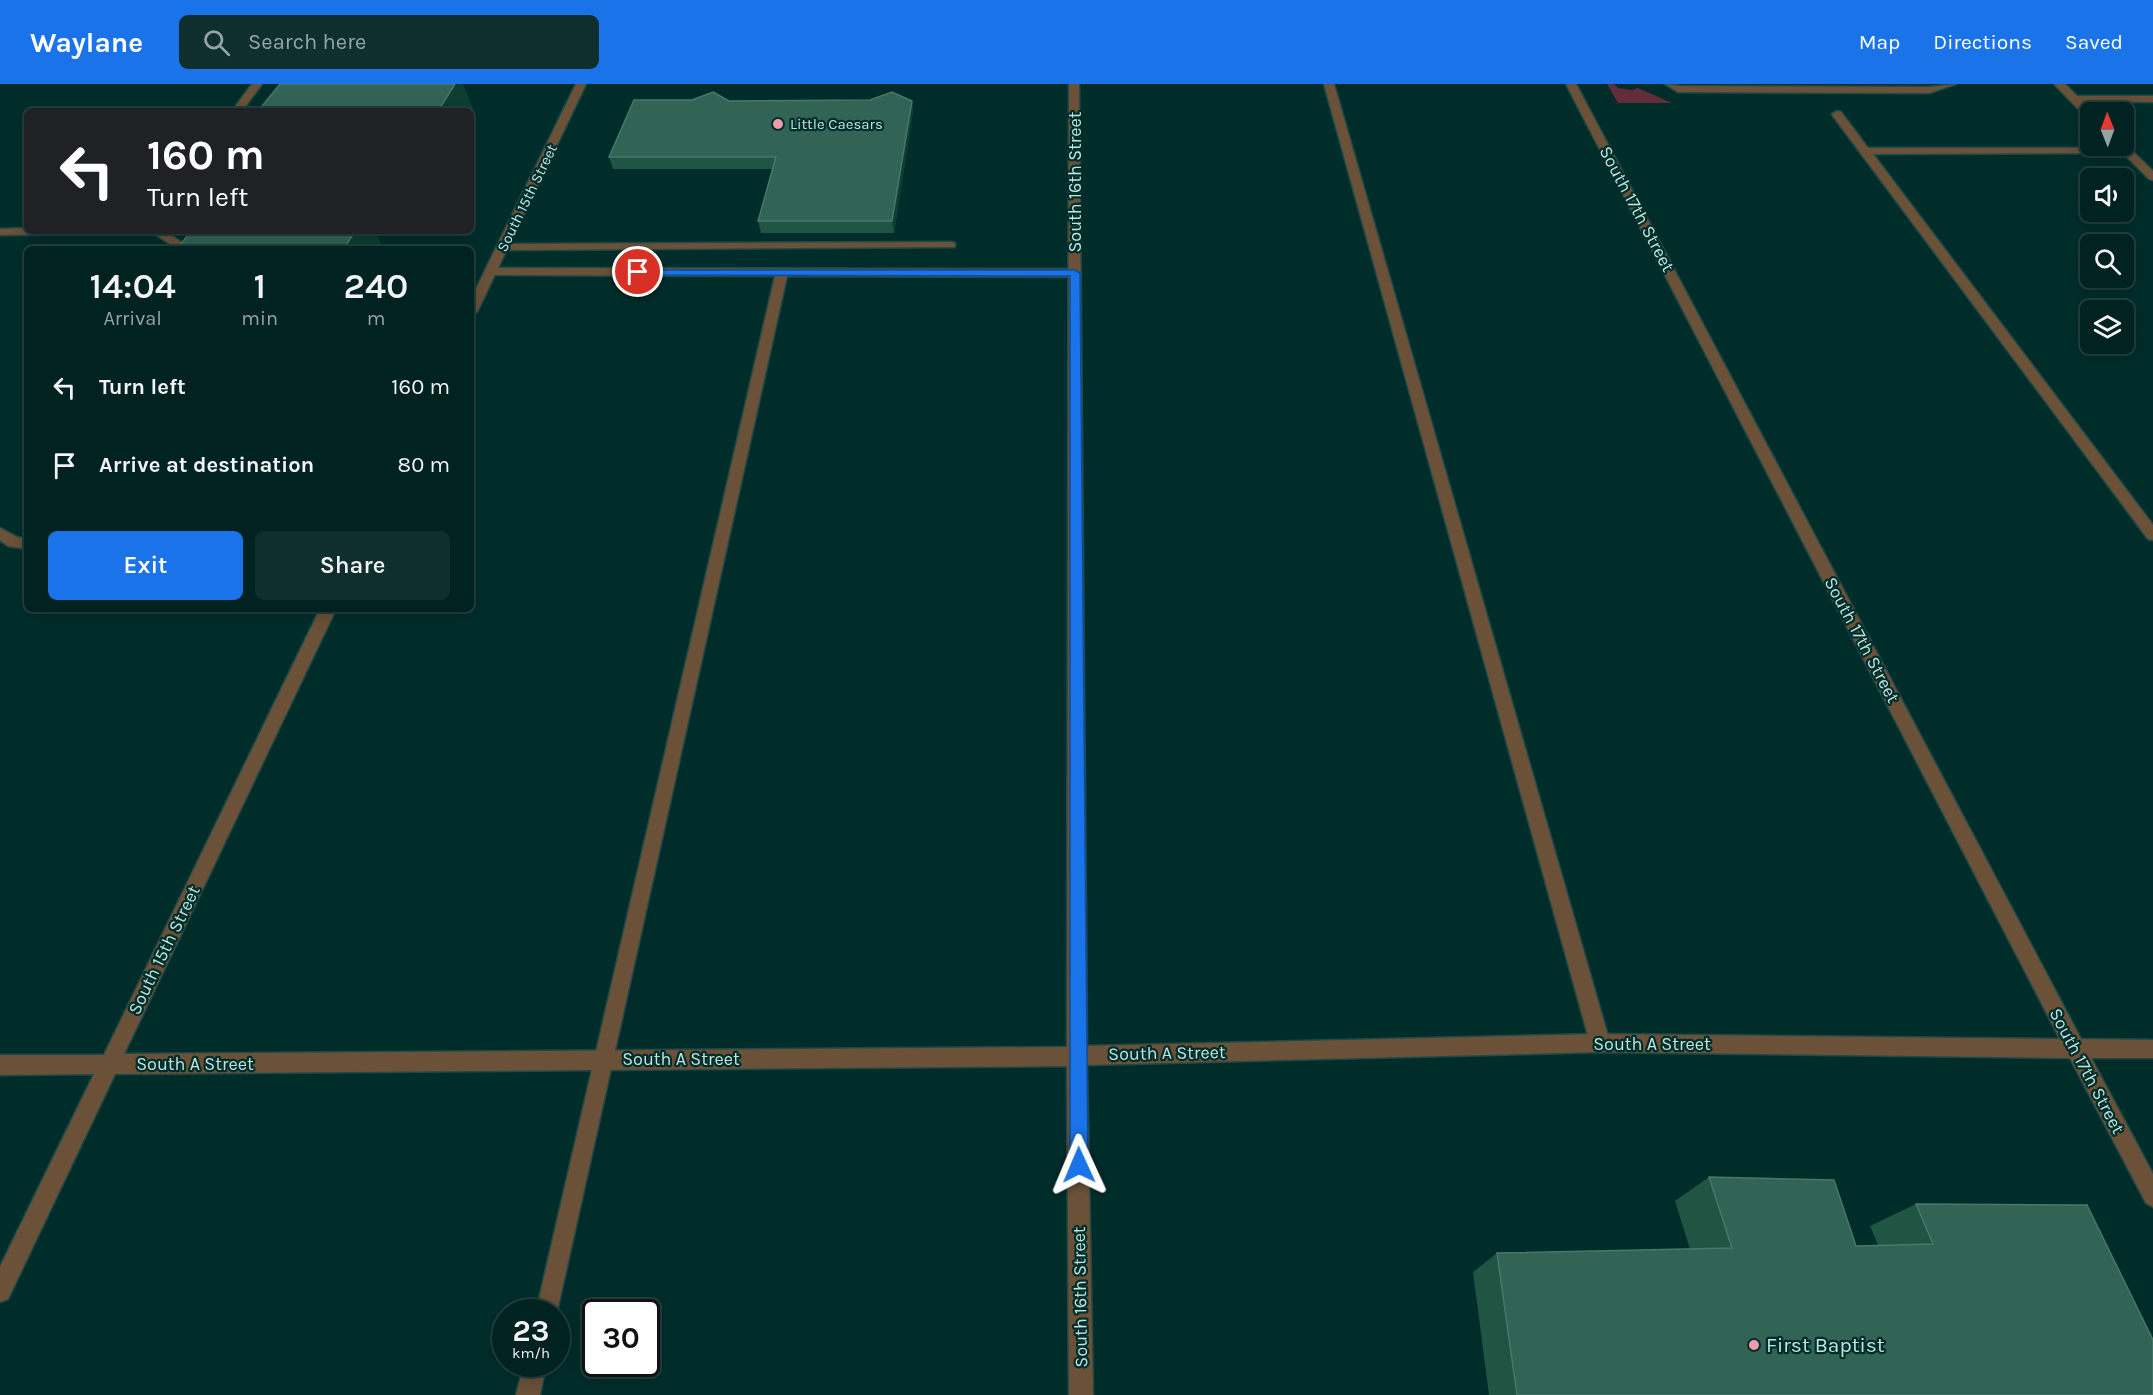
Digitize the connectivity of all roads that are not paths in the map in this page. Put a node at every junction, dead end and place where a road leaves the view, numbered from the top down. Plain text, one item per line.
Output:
1 (257, 84) edge
2 (581, 84) edge
3 (1074, 84) edge
4 (1329, 84) edge
5 (1571, 84) edge
6 (1670, 84) edge
7 (1951, 84) edge
8 (2059, 84) edge
9 (2074, 99) junction
10 (2153, 99) edge
11 (2080, 105) edge
12 (239, 108) edge
13 (1837, 114) dead end
14 (2080, 149) edge
15 (1865, 151) junction
16 (2132, 156) edge
17 (2153, 177) edge
18 (0, 232) edge
19 (24, 232) edge
20 (161, 234) edge
21 (174, 246) edge
22 (951, 246) dead end
23 (504, 247) junction
24 (491, 272) junction
25 (782, 272) junction
26 (1075, 273) junction
27 (474, 306) edge
28 (0, 533) edge
29 (2153, 536) edge
30 (24, 544) edge
31 (327, 612) edge
32 (1600, 1043) junction
33 (2076, 1049) junction
34 (2153, 1049) edge
35 (1077, 1056) junction
36 (604, 1060) junction
37 (109, 1064) junction
38 (0, 1065) edge
39 (2153, 1196) edge
40 (0, 1292) edge
41 (550, 1299) edge
42 (532, 1377) edge
43 (528, 1395) edge
44 (1082, 1395) edge

1 - 12 street
2 - 23 street, South 15th Street
3 - 26 street, South 16th Street
4 - 32 street
5 - 33 street, South 17th Street
6 - 7 street
8 - 9 street
9 - 10 street
9 - 11 street
13 - 15 street
14 - 15 street
15 - 29 street
16 - 17 street
18 - 19 street
20 - 21 street
22 - 23 street
23 - 24 street, South 15th Street
24 - 25 street
24 - 27 street, South 15th Street
25 - 26 street
25 - 36 street
26 - 35 street, South 16th Street
28 - 30 street
31 - 37 street, South 15th Street
32 - 33 street, South A Street
32 - 35 street, South A Street
33 - 34 street, South A Street
33 - 39 street, South 17th Street
35 - 36 street, South A Street
35 - 44 street, South 16th Street
36 - 37 street, South A Street
36 - 41 street
37 - 38 street, South A Street
37 - 40 street, South 15th Street
42 - 43 street

